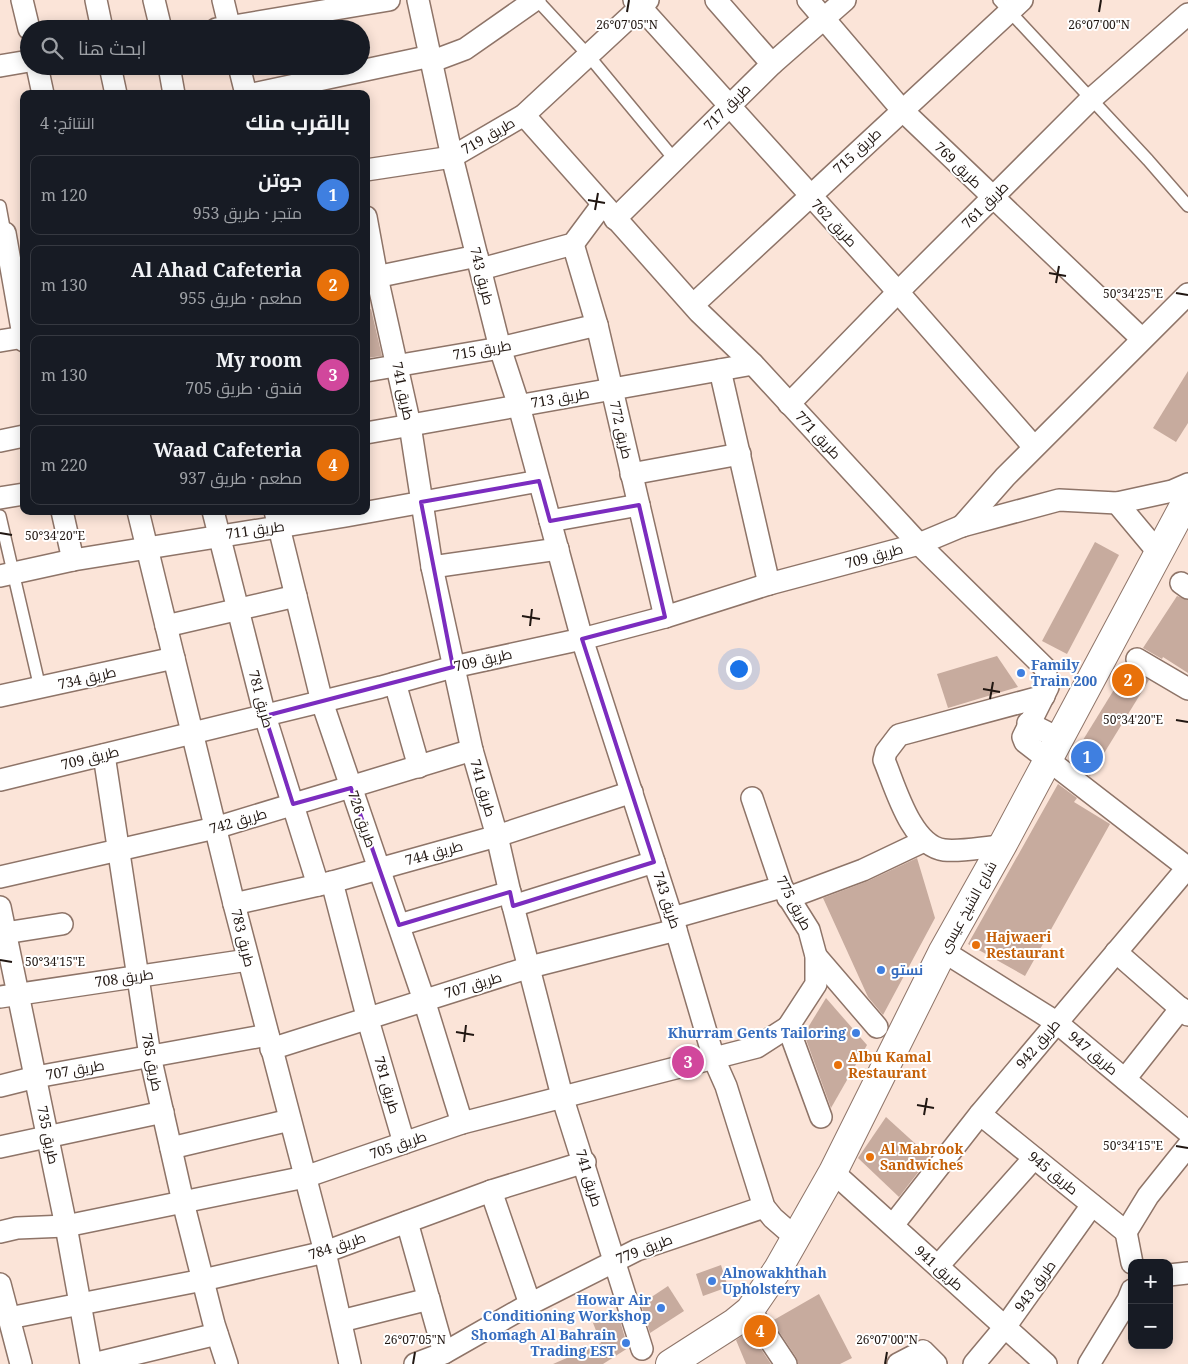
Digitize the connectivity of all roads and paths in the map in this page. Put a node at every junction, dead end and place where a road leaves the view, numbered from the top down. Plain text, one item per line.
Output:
1 (22, 0) edge
2 (96, 0) edge
3 (154, 0) edge
4 (223, 0) edge
5 (388, 0) edge
6 (418, 0) edge
7 (536, 0) edge
8 (716, 0) edge
9 (808, 0) edge
10 (844, 0) edge
11 (641, 2) edge
12 (1010, 4) edge
13 (324, 13) edge
14 (1188, 14) edge
15 (823, 18) junction
16 (27, 20) edge
17 (100, 20) edge
18 (159, 20) edge
19 (224, 20) edge
20 (278, 20) edge
21 (588, 55) junction
22 (432, 58) junction
23 (20, 63) edge
24 (772, 64) junction
25 (0, 66) edge
26 (370, 71) edge
27 (39, 75) edge
28 (112, 75) edge
29 (171, 75) edge
30 (241, 75) edge
31 (350, 75) edge
32 (336, 78) edge
33 (42, 90) edge
34 (115, 90) edge
35 (173, 90) edge
36 (245, 90) edge
37 (274, 90) edge
38 (1090, 100) junction
39 (729, 105) junction
40 (902, 110) junction
41 (524, 115) junction
42 (452, 158) junction
43 (675, 160) junction
44 (370, 169) edge
45 (809, 196) junction
46 (992, 198) junction
47 (0, 206) edge
48 (1188, 206) edge
49 (608, 212) junction
50 (10, 232) edge
51 (573, 244) junction
52 (370, 258) edge
53 (479, 263) junction
54 (372, 278) edge
55 (898, 292) junction
56 (1188, 294) edge
57 (694, 304) junction
58 (20, 314) edge
59 (597, 325) junction
60 (20, 338) edge
61 (1142, 339) junction
62 (0, 341) edge
63 (500, 348) junction
64 (398, 364) junction
65 (753, 364) junction
66 (370, 370) edge
67 (720, 370) junction
68 (612, 389) junction
69 (789, 404) junction
70 (519, 406) junction
71 (410, 425) junction
72 (370, 432) edge
73 (20, 437) edge
74 (0, 441) edge
75 (1034, 447) junction
76 (740, 454) junction
77 (631, 474) junction
78 (539, 481) junction
79 (1188, 484) edge
80 (20, 495) edge
81 (0, 498) edge
82 (1188, 498) edge
83 (421, 502) junction
84 (1118, 503) junction
85 (639, 505) junction
86 (370, 510) edge
87 (63, 515) edge
88 (139, 515) edge
89 (214, 515) edge
90 (331, 515) edge
91 (0, 516) edge
92 (277, 519) edge
93 (550, 522) junction
94 (962, 526) junction
95 (219, 535) junction
96 (919, 544) junction
97 (147, 548) junction
98 (558, 549) junction
99 (1158, 552) junction
100 (72, 560) junction
101 (432, 567) junction
102 (6, 575) edge
103 (769, 584) junction
104 (296, 596) junction
105 (238, 609) junction
106 (665, 617) junction
107 (166, 626) junction
108 (582, 639) junction
109 (174, 658) junction
110 (1137, 659) dead end
111 (453, 667) junction
112 (395, 683) junction
113 (40, 688) junction
114 (1188, 689) edge
115 (0, 696) edge
116 (1044, 696) junction
117 (322, 702) junction
118 (265, 716) junction
119 (192, 733) junction
120 (1053, 749) junction
121 (472, 750) junction
122 (104, 755) junction
123 (419, 766) junction
124 (0, 780) edge
125 (351, 788) junction
126 (632, 792) junction
127 (752, 798) dead end
128 (293, 804) junction
129 (216, 828) junction
130 (497, 836) junction
131 (924, 841) junction
132 (1002, 846) junction
133 (118, 850) junction
134 (654, 862) junction
135 (379, 868) junction
136 (1188, 868) edge
137 (0, 877) edge
138 (325, 884) junction
139 (785, 892) junction
140 (511, 899) junction
141 (234, 904) junction
142 (2, 916) edge
143 (62, 924) dead end
144 (674, 924) junction
145 (399, 925) junction
146 (943, 950) junction
147 (1116, 952) junction
148 (816, 956) junction
149 (248, 960) junction
150 (530, 967) junction
151 (137, 977) junction
152 (9, 996) edge
153 (424, 1000) junction
154 (1184, 1011) edge
155 (368, 1020) junction
156 (1056, 1022) junction
157 (788, 1027) junction
158 (877, 1027) dead end
159 (269, 1042) junction
160 (150, 1056) junction
161 (714, 1058) junction
162 (36, 1077) junction
163 (1125, 1079) junction
164 (0, 1086) edge
165 (562, 1096) junction
166 (163, 1112) junction
167 (980, 1114) junction
168 (821, 1117) dead end
169 (290, 1120) junction
170 (462, 1123) junction
171 (1188, 1132) edge
172 (48, 1137) junction
173 (404, 1143) junction
174 (1188, 1146) edge
175 (0, 1148) edge
176 (171, 1148) junction
177 (1034, 1158) junction
178 (585, 1162) junction
179 (833, 1172) junction
180 (305, 1177) junction
181 (491, 1192) junction
182 (183, 1202) junction
183 (1092, 1205) junction
184 (764, 1207) junction
185 (407, 1222) junction
186 (893, 1225) junction
187 (66, 1226) junction
188 (0, 1232) edge
189 (1126, 1232) junction
190 (796, 1238) junction
191 (325, 1252) junction
192 (1131, 1259) edge
193 (613, 1261) junction
194 (938, 1266) junction
195 (1188, 1273) edge
196 (1173, 1275) edge
197 (203, 1280) junction
198 (0, 1284) edge
199 (428, 1299) junction
200 (1128, 1300) edge
201 (81, 1304) junction
202 (530, 1304) junction
203 (750, 1310) junction
204 (9, 1318) junction
205 (341, 1322) junction
206 (1005, 1327) junction
207 (217, 1334) junction
208 (642, 1349) dead end
209 (444, 1353) junction
210 (929, 1358) edge
211 (1094, 1362) edge
212 (900, 1363) edge
213 (21, 1364) edge
214 (92, 1364) edge
215 (227, 1364) edge
216 (350, 1364) edge
217 (415, 1364) edge
218 (670, 1364) edge
219 (786, 1364) edge
220 (974, 1364) edge
221 (1046, 1364) edge

1 - 16 street
2 - 17 street
3 - 18 street
4 - 19 street
5 - 13 street
6 - 22 street, طريق 743
7 - 21 lane
7 - 22 street
8 - 24 street
9 - 15 street, طريق 769
10 - 15 street, طريق 717
11 - 21 street, طريق 719
11 - 39 street, طريق 762
12 - 38 lane
12 - 40 street, طريق 715
13 - 20 street
14 - 38 street, طريق 761
15 - 24 street, طريق 717
15 - 40 street, طريق 769
21 - 41 street, طريق 719
21 - 43 lane
22 - 26 street
22 - 42 street, طريق 743
23 - 25 street
24 - 39 street, طريق 717
27 - 33 street
28 - 34 street
29 - 35 street
30 - 36 street
31 - 32 street
32 - 37 street
38 - 46 street, طريق 761
38 - 48 lane
39 - 43 street, طريق 717
39 - 45 street, طريق 762
40 - 45 street, طريق 715
40 - 46 street, طريق 769
41 - 42 street, طريق 719
41 - 49 street, طريق 771
42 - 44 street, طريق 719
42 - 53 street, طريق 743
43 - 49 street, طريق 717
45 - 55 street, طريق 762
45 - 57 street, طريق 715
46 - 55 street, طريق 761
46 - 61 street, طريق 769
47 - 50 lane
49 - 51 street, طريق 717
49 - 57 street, طريق 771
50 - 58 street
51 - 53 street
51 - 59 street, طريق 772
52 - 54 street, طريق 741
53 - 54 street
53 - 63 street, طريق 743
54 - 64 street, طريق 741
55 - 69 street, طريق 761
55 - 75 street, طريق 762
56 - 61 street, طريق 709
57 - 65 street, طريق 771
59 - 63 street, طريق 715
59 - 68 street, طريق 772
60 - 62 street
61 - 75 street, طريق 709
63 - 64 street, طريق 715
63 - 70 street, طريق 743
64 - 66 street, طريق 715
64 - 71 street, طريق 741
65 - 67 street, طريق 713
65 - 69 street, طريق 771
67 - 68 street, طريق 713
67 - 76 street
68 - 70 street, طريق 713
68 - 77 street, طريق 772
69 - 96 street, طريق 771
70 - 71 street, طريق 713
70 - 78 street, طريق 743
71 - 72 street, طريق 713
71 - 83 street, طريق 741
73 - 74 street
75 - 94 street, طريق 709
76 - 77 street
76 - 103 street
77 - 85 street, طريق 772
78 - 83 street, طريق 711
78 - 93 street, طريق 743
79 - 84 street, طريق 709
80 - 81 street
82 - 99 street, شارع الشيخ عيسى
83 - 86 street, طريق 711
83 - 101 street, طريق 741
84 - 94 street, طريق 709
84 - 99 street
85 - 93 street
85 - 106 street, طريق 772
87 - 100 street
88 - 97 street, طريق 783
89 - 95 street, طريق 781
90 - 92 street, طريق 711
91 - 102 lane
92 - 95 street, طريق 711
92 - 104 street, طريق 726
93 - 98 street, طريق 743
94 - 96 street, طريق 709
95 - 97 street, طريق 711
95 - 105 street, طريق 781
96 - 103 street, طريق 709
96 - 116 street, طريق 771
97 - 100 street, طريق 711
97 - 107 street, طريق 783
98 - 101 street
98 - 108 street, طريق 743
99 - 120 street, شارع الشيخ عيسى
100 - 102 street, طريق 711
101 - 111 street, طريق 741
102 - 113 lane
103 - 106 street, طريق 709
104 - 105 street
104 - 117 street, طريق 726
105 - 107 street
105 - 118 street, طريق 781
106 - 108 street, طريق 709
107 - 109 street, طريق 783
108 - 111 street, طريق 709
108 - 126 street, طريق 743
109 - 113 street, طريق 734
109 - 119 street, طريق 783
110 - 114 street
111 - 112 street, طريق 709
111 - 121 street, طريق 741
112 - 117 street, طريق 709
112 - 123 street
113 - 115 street, طريق 734
116 - 120 street, طريق 771
116 - 131 street
117 - 118 street, طريق 709
117 - 125 street, طريق 726
118 - 119 street, طريق 709
118 - 128 street, طريق 781
119 - 122 street, طريق 709
119 - 129 street, طريق 783
120 - 132 street, شارع الشيخ عيسى
120 - 136 street
121 - 123 street, طريق 742
121 - 130 street, طريق 741
122 - 124 street, طريق 709
122 - 133 street, طريق 785
123 - 125 street, طريق 742
125 - 128 street, طريق 742
125 - 135 street, طريق 726
126 - 130 street, طريق 744
126 - 134 street, طريق 743
127 - 139 street, طريق 775
128 - 129 street, طريق 742
128 - 138 street, طريق 781
129 - 133 street, طريق 742
129 - 141 street, طريق 783
130 - 135 street, طريق 744
130 - 140 street, طريق 741
131 - 132 street
131 - 139 street, طريق 707
132 - 146 street, شارع الشيخ عيسى
133 - 137 street, طريق 742
133 - 151 street, طريق 785
134 - 140 street
134 - 144 street, طريق 743
135 - 138 street, طريق 744
135 - 145 street, طريق 726
136 - 147 street, طريق 942
138 - 141 street, طريق 744
138 - 155 street, طريق 781
139 - 144 street, طريق 707
139 - 148 street, طريق 775
140 - 145 street
140 - 150 street, طريق 741
141 - 149 street, طريق 783
142 - 143 street
142 - 152 street, طريق 735
144 - 150 street, طريق 707
144 - 161 street, طريق 743
145 - 153 street, طريق 726
146 - 156 street, طريق 947
146 - 179 street, شارع الشيخ عيسى
147 - 154 street
147 - 156 street, طريق 942
148 - 157 street, طريق 775
148 - 158 street
149 - 151 street, طريق 708
149 - 159 street, طريق 783
150 - 153 street, طريق 707
150 - 165 street, طريق 741
151 - 152 street, طريق 708
151 - 160 street, طريق 785
152 - 162 street, طريق 735
153 - 155 street, طريق 707
153 - 170 street, طريق 726
154 - 163 street
155 - 159 street, طريق 707
155 - 173 street, طريق 781
156 - 163 street, طريق 947
156 - 167 street, طريق 942
157 - 161 street, طريق 705
157 - 168 street
159 - 160 street, طريق 707
159 - 169 street, طريق 783
160 - 162 street, طريق 707
160 - 166 street, طريق 785
161 - 165 street, طريق 705
161 - 184 street, طريق 743
162 - 164 street, طريق 707
162 - 172 street, طريق 735
163 - 171 street, طريق 947
165 - 170 street, طريق 705
165 - 178 street, طريق 741
166 - 172 street
166 - 176 street, طريق 785
167 - 177 street, طريق 945
167 - 186 street, طريق 942
169 - 176 street
169 - 180 street, طريق 783
170 - 173 street, طريق 705
172 - 175 street
172 - 187 street, طريق 735
173 - 180 street, طريق 705
174 - 189 street
176 - 182 street, طريق 785
177 - 183 street, طريق 945
177 - 194 street
178 - 181 street, طريق 784
178 - 193 street, طريق 741
179 - 186 street, طريق 941
179 - 190 street, شارع الشيخ عيسى
180 - 182 street, طريق 705
180 - 191 street, طريق 783
181 - 185 street, طريق 784
181 - 202 street
182 - 187 street, طريق 705
182 - 197 street, طريق 785
183 - 189 street, طريق 945
183 - 206 street, طريق 943
184 - 190 street, طريق 743
184 - 193 street, طريق 779
185 - 191 street, طريق 784
185 - 199 street
186 - 194 street, طريق 941
187 - 188 street, طريق 705
187 - 201 street, طريق 735
189 - 192 street
190 - 203 street, شارع الشيخ عيسى
191 - 197 street, طريق 784
191 - 205 street, طريق 783
193 - 202 street, طريق 779
193 - 208 street, طريق 741
194 - 206 street, طريق 941
195 - 196 street
197 - 201 street, طريق 784
197 - 207 street, طريق 785
198 - 204 street
199 - 205 street
199 - 209 street
200 - 211 street
201 - 204 street
201 - 214 street, طريق 735
202 - 209 street, طريق 779
203 - 218 street, شارع الشيخ عيسى
203 - 219 street
204 - 213 street
205 - 216 street, طريق 783
206 - 220 street, طريق 943
206 - 221 street, طريق 941
207 - 214 street
207 - 215 street, طريق 785
209 - 217 street, طريق 779
210 - 212 street

